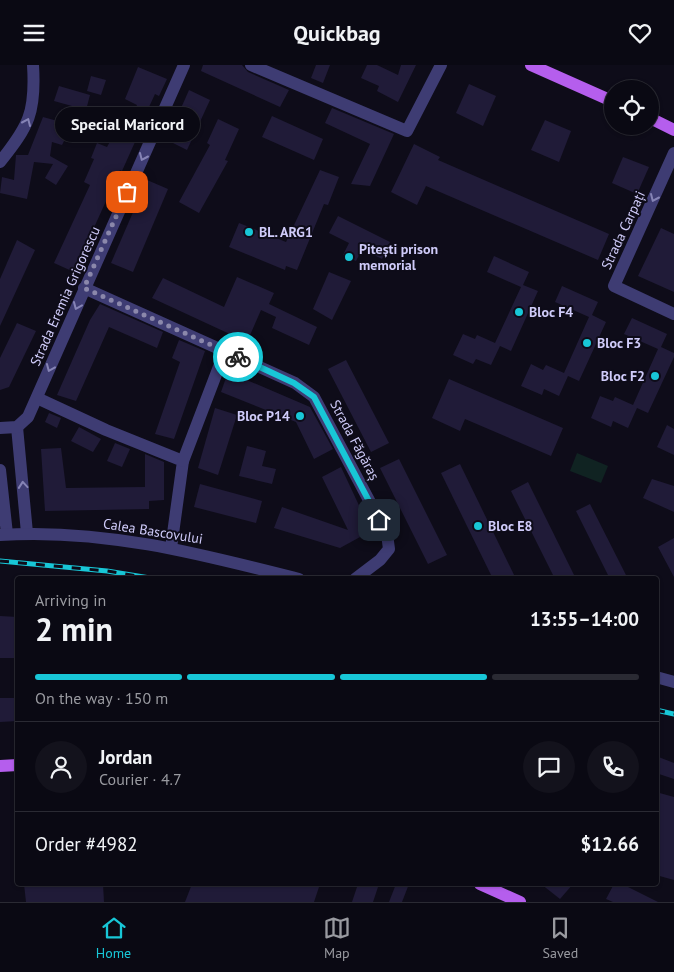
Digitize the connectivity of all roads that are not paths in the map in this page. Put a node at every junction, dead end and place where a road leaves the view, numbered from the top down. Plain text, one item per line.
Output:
1 (33, 65) edge
2 (184, 65) edge
3 (251, 65) edge
4 (441, 65) edge
5 (534, 66) edge
6 (604, 97) edge
7 (659, 122) edge
8 (674, 130) edge
9 (674, 153) edge
10 (0, 162) edge
11 (84, 288) junction
12 (674, 314) edge
13 (225, 351) junction
14 (37, 398) junction
15 (17, 427) junction
16 (0, 428) edge
17 (182, 461) junction
18 (0, 470) edge
19 (27, 533) junction
20 (3, 534) edge
21 (171, 548) junction
22 (287, 576) edge
23 (359, 576) edge
24 (659, 678) edge
25 (674, 682) edge
26 (15, 765) edge
27 (0, 766) edge
28 (484, 886) edge
29 (520, 902) edge

10 -> 1 street
2 -> 11 street, Strada Eremia Grigorescu
3 - 4 street
5 - 6 main road
7 - 8 main road
9 -> 12 street, Strada Carpați
11 - 13 street, Strada Făgăraș
11 -> 14 street, Strada Eremia Grigorescu
13 - 17 street
13 - 23 street, Strada Făgăraș
14 - 15 street, Strada Eremia Grigorescu
14 - 17 street
15 - 16 street
19 -> 15 street
17 - 21 street
18 - 20 street
19 - 20 street, Calea Bascovului
19 - 21 street, Calea Bascovului
21 - 22 street, Calea Bascovului
24 - 25 street
26 - 27 main road
28 - 29 main road

